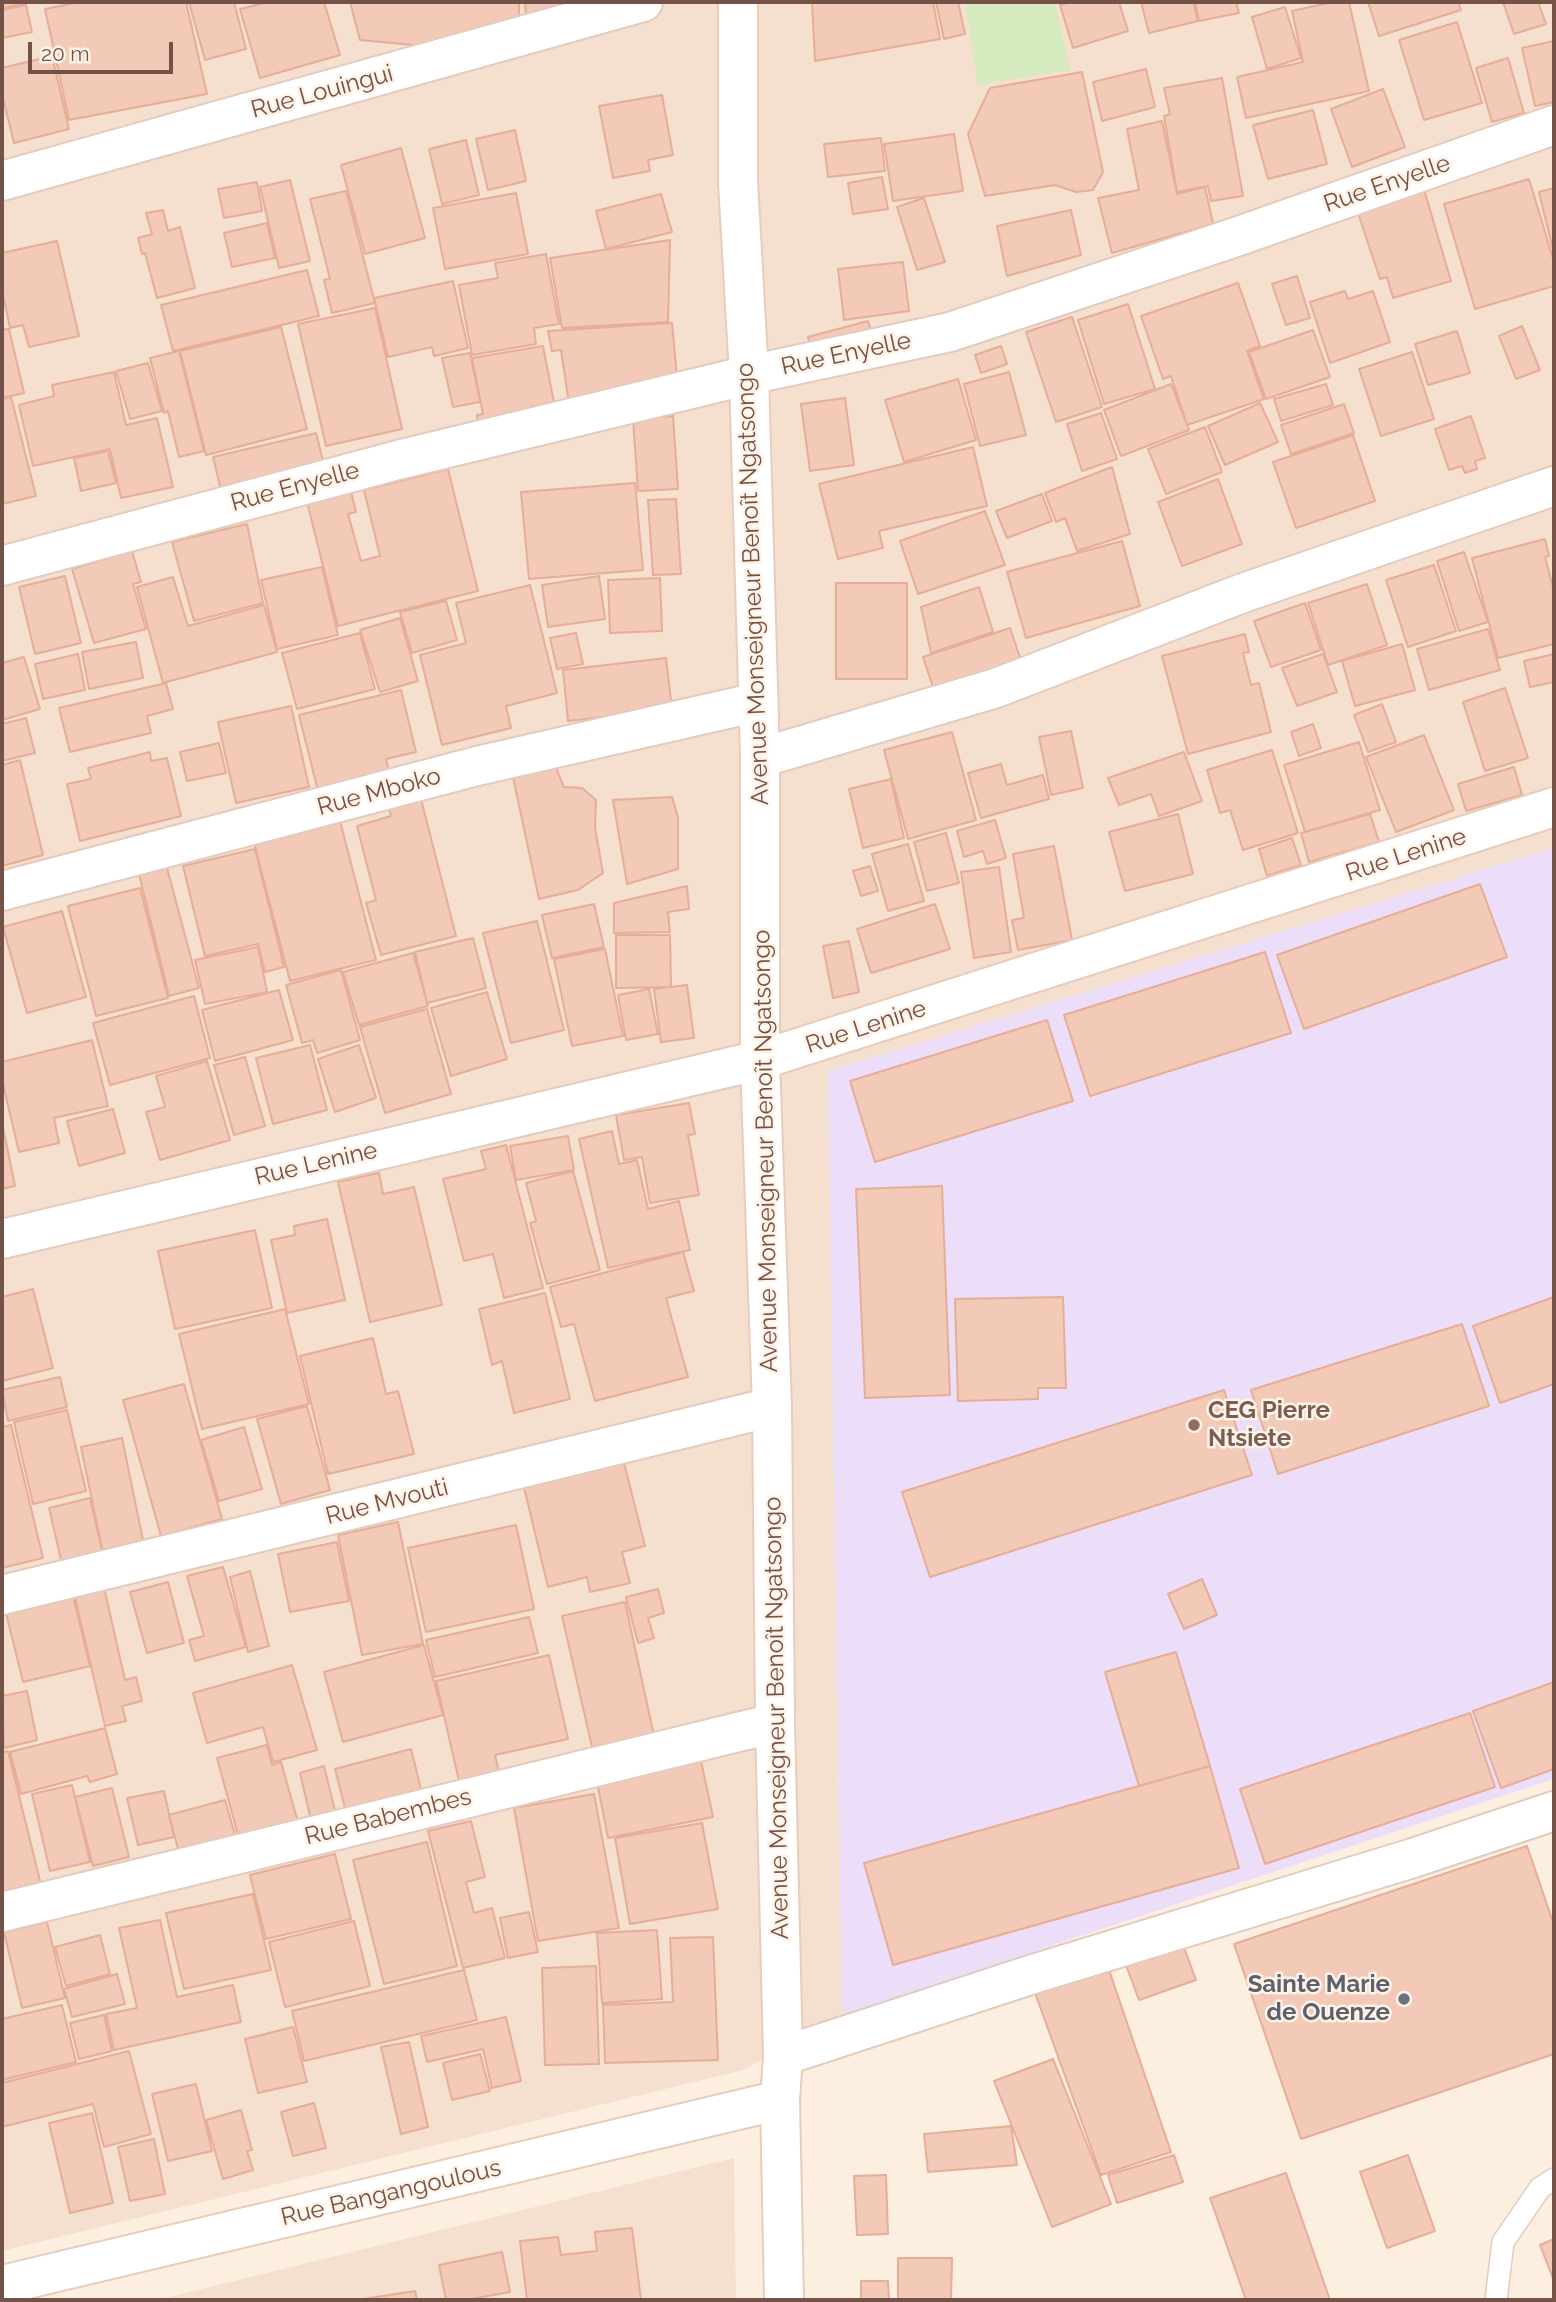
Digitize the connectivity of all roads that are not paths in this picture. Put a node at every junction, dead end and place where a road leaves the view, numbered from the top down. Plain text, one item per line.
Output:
1 (643, 2) edge
2 (738, 2) edge
3 (1554, 125) edge
4 (2, 181) edge
5 (749, 375) junction
6 (1554, 486) edge
7 (2, 566) edge
8 (758, 702) junction
9 (760, 758) junction
10 (1554, 807) edge
11 (2, 891) edge
12 (761, 1060) junction
13 (2, 1239) edge
14 (772, 1407) junction
15 (2, 1595) edge
16 (775, 1723) junction
17 (1554, 1811) edge
18 (2, 1912) edge
19 (783, 2056) junction
20 (780, 2100) junction
21 (1554, 2179) edge
22 (2, 2285) edge
23 (784, 2300) edge
24 (1496, 2300) edge

1 - 4 street, Rue Louingui
2 - 5 street, Avenue Monseigneur Benoît Ngatsongo
3 - 5 street, Rue Enyelle
5 - 7 street, Rue Enyelle
5 - 8 street, Avenue Monseigneur Benoît Ngatsongo
6 - 9 street
8 - 9 street, Avenue Monseigneur Benoît Ngatsongo
8 - 11 street, Rue Mboko
9 - 12 street, Avenue Monseigneur Benoît Ngatsongo
10 - 12 street, Rue Lenine
12 - 13 street, Rue Lenine
12 - 14 street, Avenue Monseigneur Benoît Ngatsongo
14 - 15 street, Rue Mvouti
14 - 16 street, Avenue Monseigneur Benoît Ngatsongo
16 - 18 street, Rue Babembes
16 - 19 street, Avenue Monseigneur Benoît Ngatsongo
17 - 19 street
19 - 20 street, Avenue Monseigneur Benoît Ngatsongo
20 - 22 street, Rue Bangangoulous
20 - 23 street, Avenue Monseigneur Benoît Ngatsongo
21 - 24 lane

